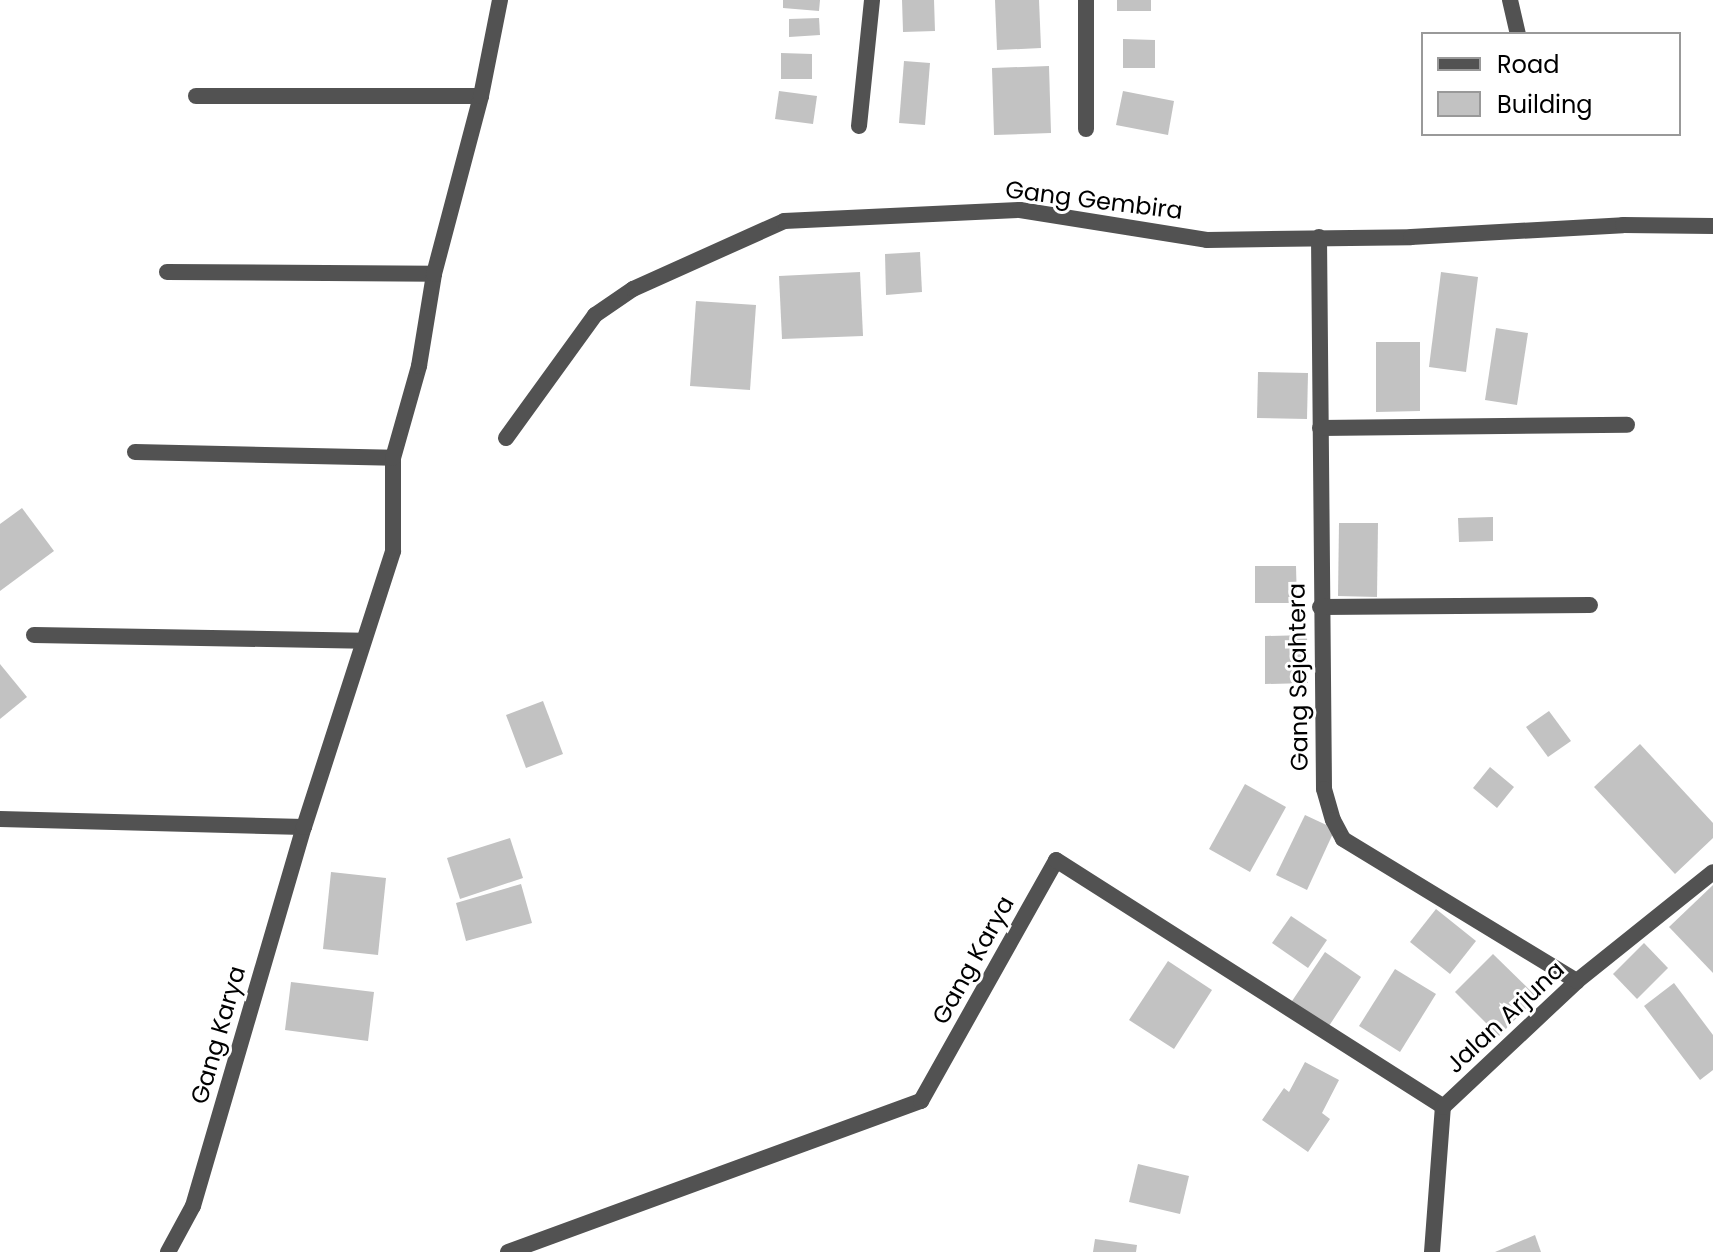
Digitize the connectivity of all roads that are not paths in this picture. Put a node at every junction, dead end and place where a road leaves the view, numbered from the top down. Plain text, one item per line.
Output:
1 (500, 0) edge
2 (872, 0) edge
3 (1086, 0) edge
4 (1510, 0) edge
5 (1518, 32) edge
6 (196, 96) dead end
7 (481, 96) junction
8 (859, 126) dead end
9 (1086, 129) dead end
10 (1713, 226) edge
11 (1319, 237) junction
12 (167, 272) dead end
13 (434, 274) junction
14 (1627, 425) dead end
15 (1320, 428) junction
16 (506, 438) dead end
17 (135, 452) dead end
18 (393, 458) junction
19 (1590, 605) dead end
20 (1320, 607) junction
21 (34, 635) dead end
22 (363, 641) junction
23 (0, 819) edge
24 (304, 827) junction
25 (1713, 872) edge
26 (1577, 981) junction
27 (1443, 1107) junction
28 (168, 1252) edge
29 (508, 1252) edge
30 (1432, 1252) edge

1 - 7 street, Gang Karya
2 - 8 street
3 - 9 street
4 - 5 street
6 - 7 street
7 - 13 street, Gang Karya
10 - 11 street, Gang Gembira
11 - 15 street, Gang Sejahtera
11 - 16 street, Gang Gembira
12 - 13 street
13 - 18 street, Gang Karya
14 - 15 street
15 - 20 street, Gang Sejahtera
17 - 18 street
18 - 22 street, Gang Karya
19 - 20 street
20 - 26 street, Gang Sejahtera
21 - 22 street
22 - 24 street, Gang Karya
23 - 24 street
24 - 28 street, Gang Karya
25 - 26 street, Jalan Arjuna
26 - 27 street, Jalan Arjuna
27 - 29 street, Gang Karya
27 - 30 street, Jalan Arjuna

